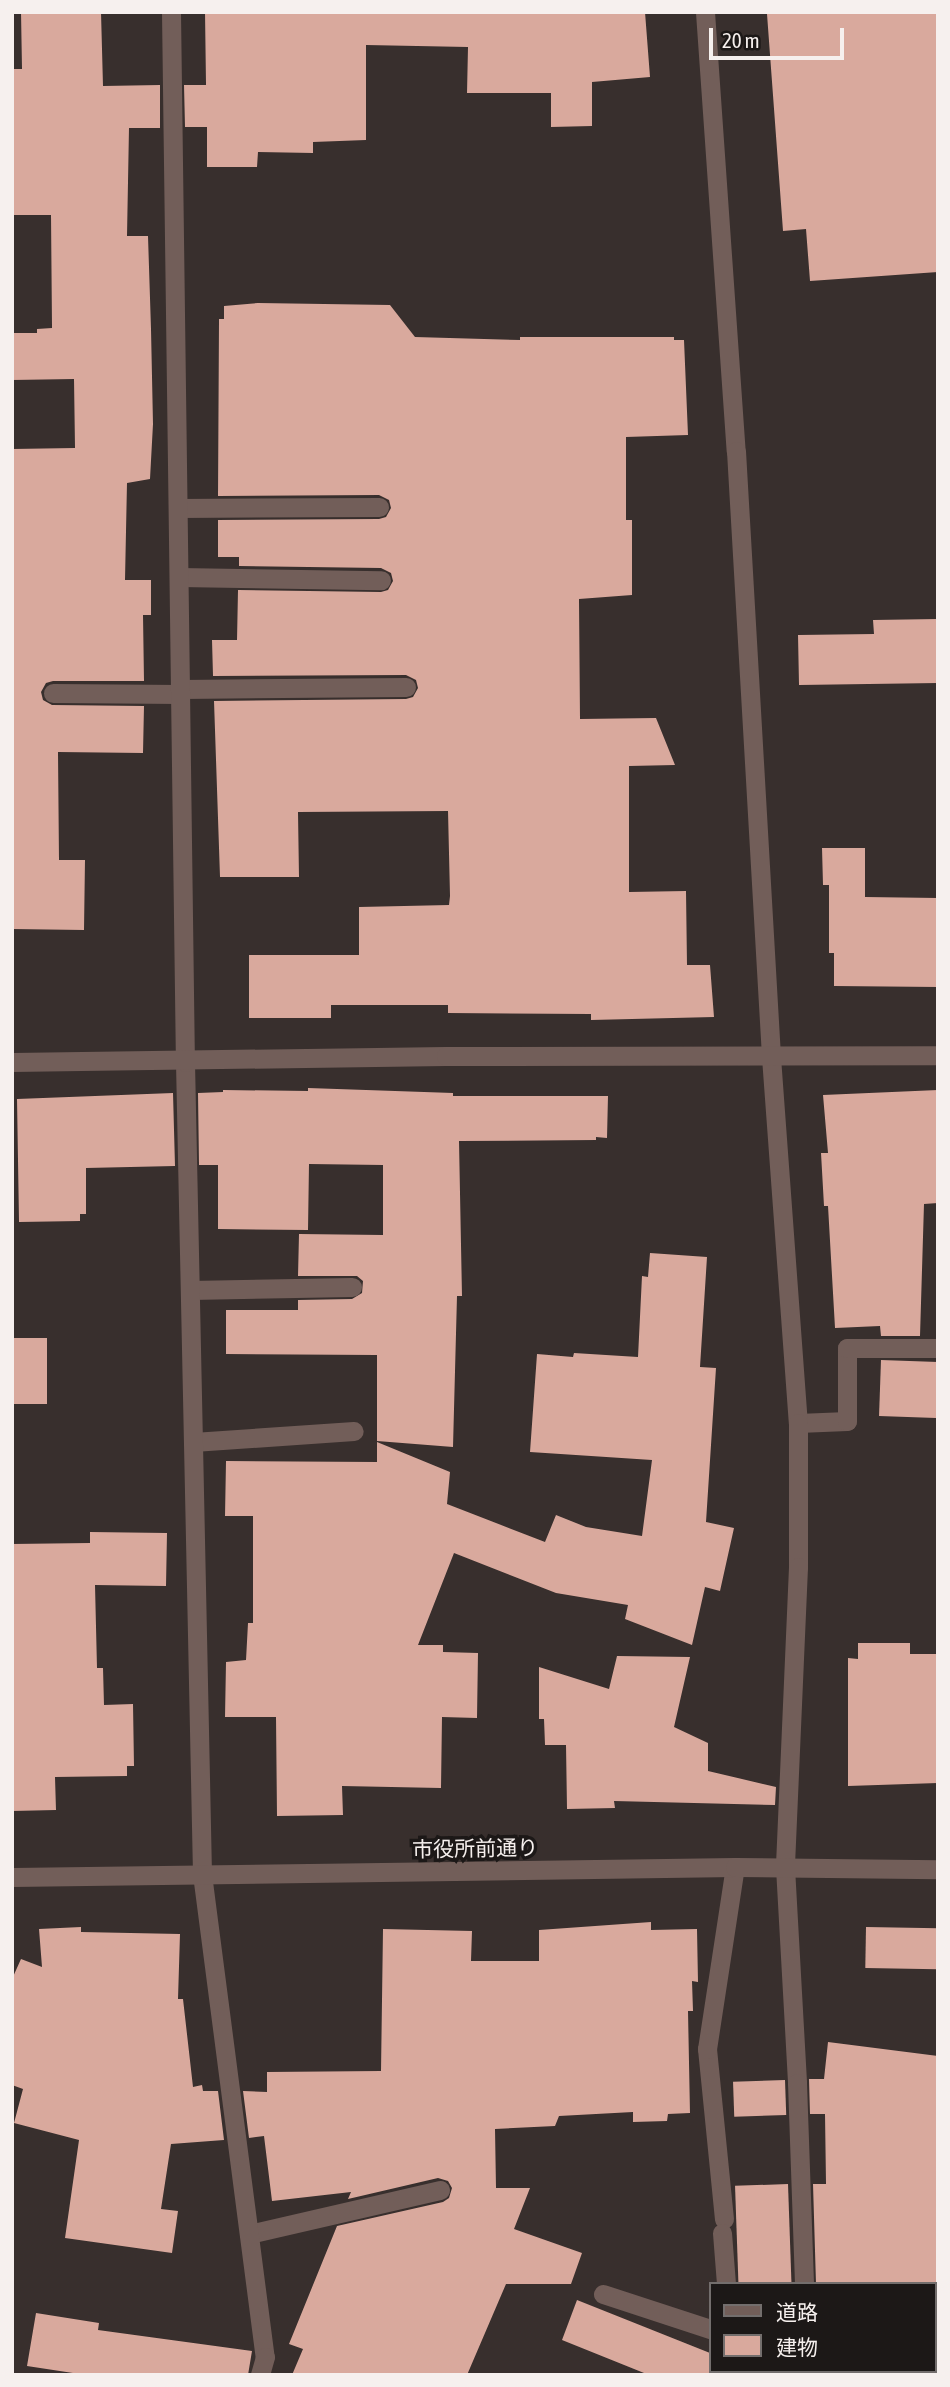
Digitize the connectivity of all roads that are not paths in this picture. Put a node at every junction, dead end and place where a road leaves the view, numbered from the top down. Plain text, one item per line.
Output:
1 (171, 12) edge
2 (705, 12) edge
3 (379, 507) dead end
4 (178, 508) junction
5 (179, 577) junction
6 (381, 580) dead end
7 (406, 687) dead end
8 (181, 692) junction
9 (53, 693) dead end
10 (938, 1055) edge
11 (771, 1057) junction
12 (12, 1062) edge
13 (186, 1062) junction
14 (352, 1287) dead end
15 (190, 1290) junction
16 (938, 1348) edge
17 (798, 1423) junction
18 (354, 1431) dead end
19 (194, 1442) junction
20 (735, 1867) junction
21 (785, 1867) junction
22 (938, 1869) edge
23 (202, 1874) junction
24 (12, 1877) edge
25 (440, 2190) dead end
26 (249, 2234) junction
27 (726, 2282) edge
28 (804, 2282) edge
29 (603, 2294) dead end
30 (708, 2328) edge
31 (260, 2375) edge

1 - 4 street
2 - 11 street
3 - 4 street
4 - 5 street
5 - 6 street
5 - 8 street
7 - 8 street
8 - 9 street
8 - 13 street
10 - 11 street
11 - 13 street
11 - 17 street
12 - 13 street
13 - 15 street
14 - 15 street
15 - 19 street
16 - 17 street
17 - 21 street
18 - 19 street
19 - 23 street
20 - 21 street, 市役所前通り
20 - 23 street, 市役所前通り
20 - 27 street
21 - 22 street, 市役所前通り
21 - 28 street
23 - 24 street, 市役所前通り
23 - 26 street
25 - 26 street
26 - 31 street
29 - 30 street

